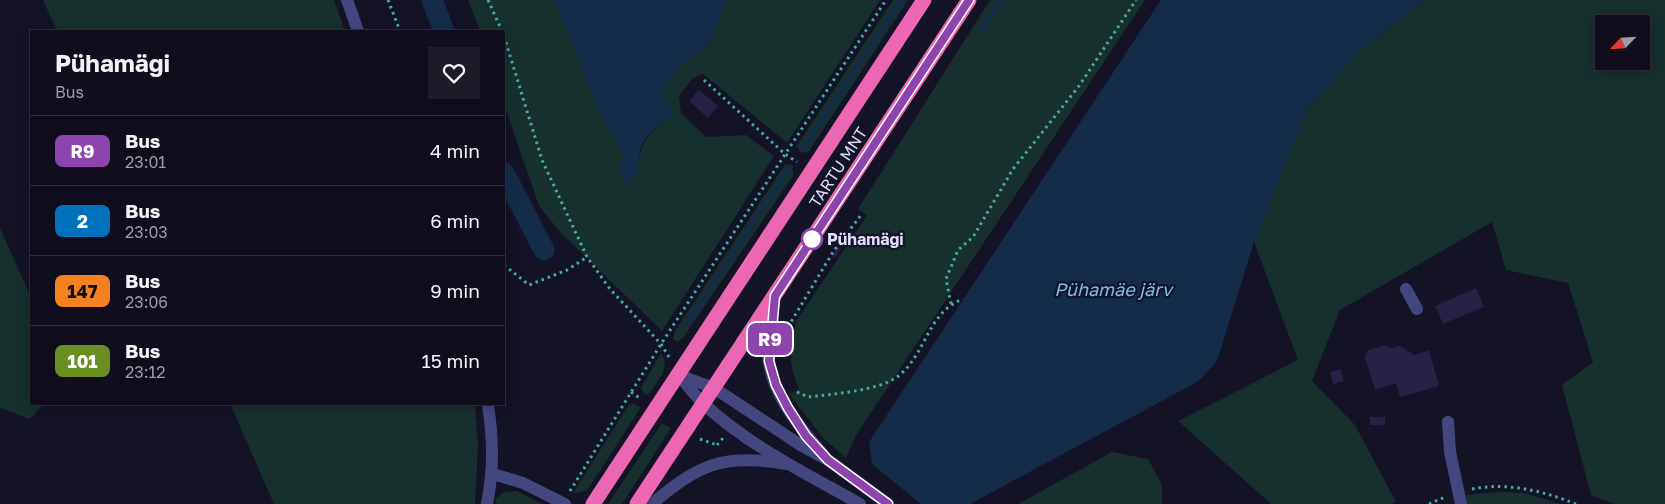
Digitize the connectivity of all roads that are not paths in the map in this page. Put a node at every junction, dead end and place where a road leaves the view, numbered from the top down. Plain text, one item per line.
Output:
1 (346, 0) edge
2 (924, 0) edge
3 (969, 0) edge
4 (358, 30) edge
5 (1406, 289) dead end
6 (775, 296) junction
7 (1417, 309) dead end
8 (679, 375) junction
9 (714, 388) junction
10 (703, 404) junction
11 (488, 405) edge
12 (1448, 422) dead end
13 (828, 460) junction
14 (792, 465) junction
15 (493, 474) junction
16 (1460, 498) edge
17 (564, 503) edge
18 (487, 504) edge
19 (593, 504) edge
20 (637, 504) edge
21 (652, 504) edge
22 (860, 504) edge
23 (888, 504) edge

1 - 4 street
2 - 8 highway, TARTU MNT
3 - 6 highway, TARTU MNT
5 - 7 street
6 - 9 highway, TARTU MNT
6 - 13 street
8 - 9 street
8 - 10 street
8 - 19 highway, TARTU MNT
9 - 10 highway, TARTU MNT
9 - 13 street
10 - 14 street
10 - 20 highway, TARTU MNT
11 - 15 street
12 - 16 street
13 - 23 street
14 - 21 street
14 - 22 street
15 - 17 street
15 - 18 street

